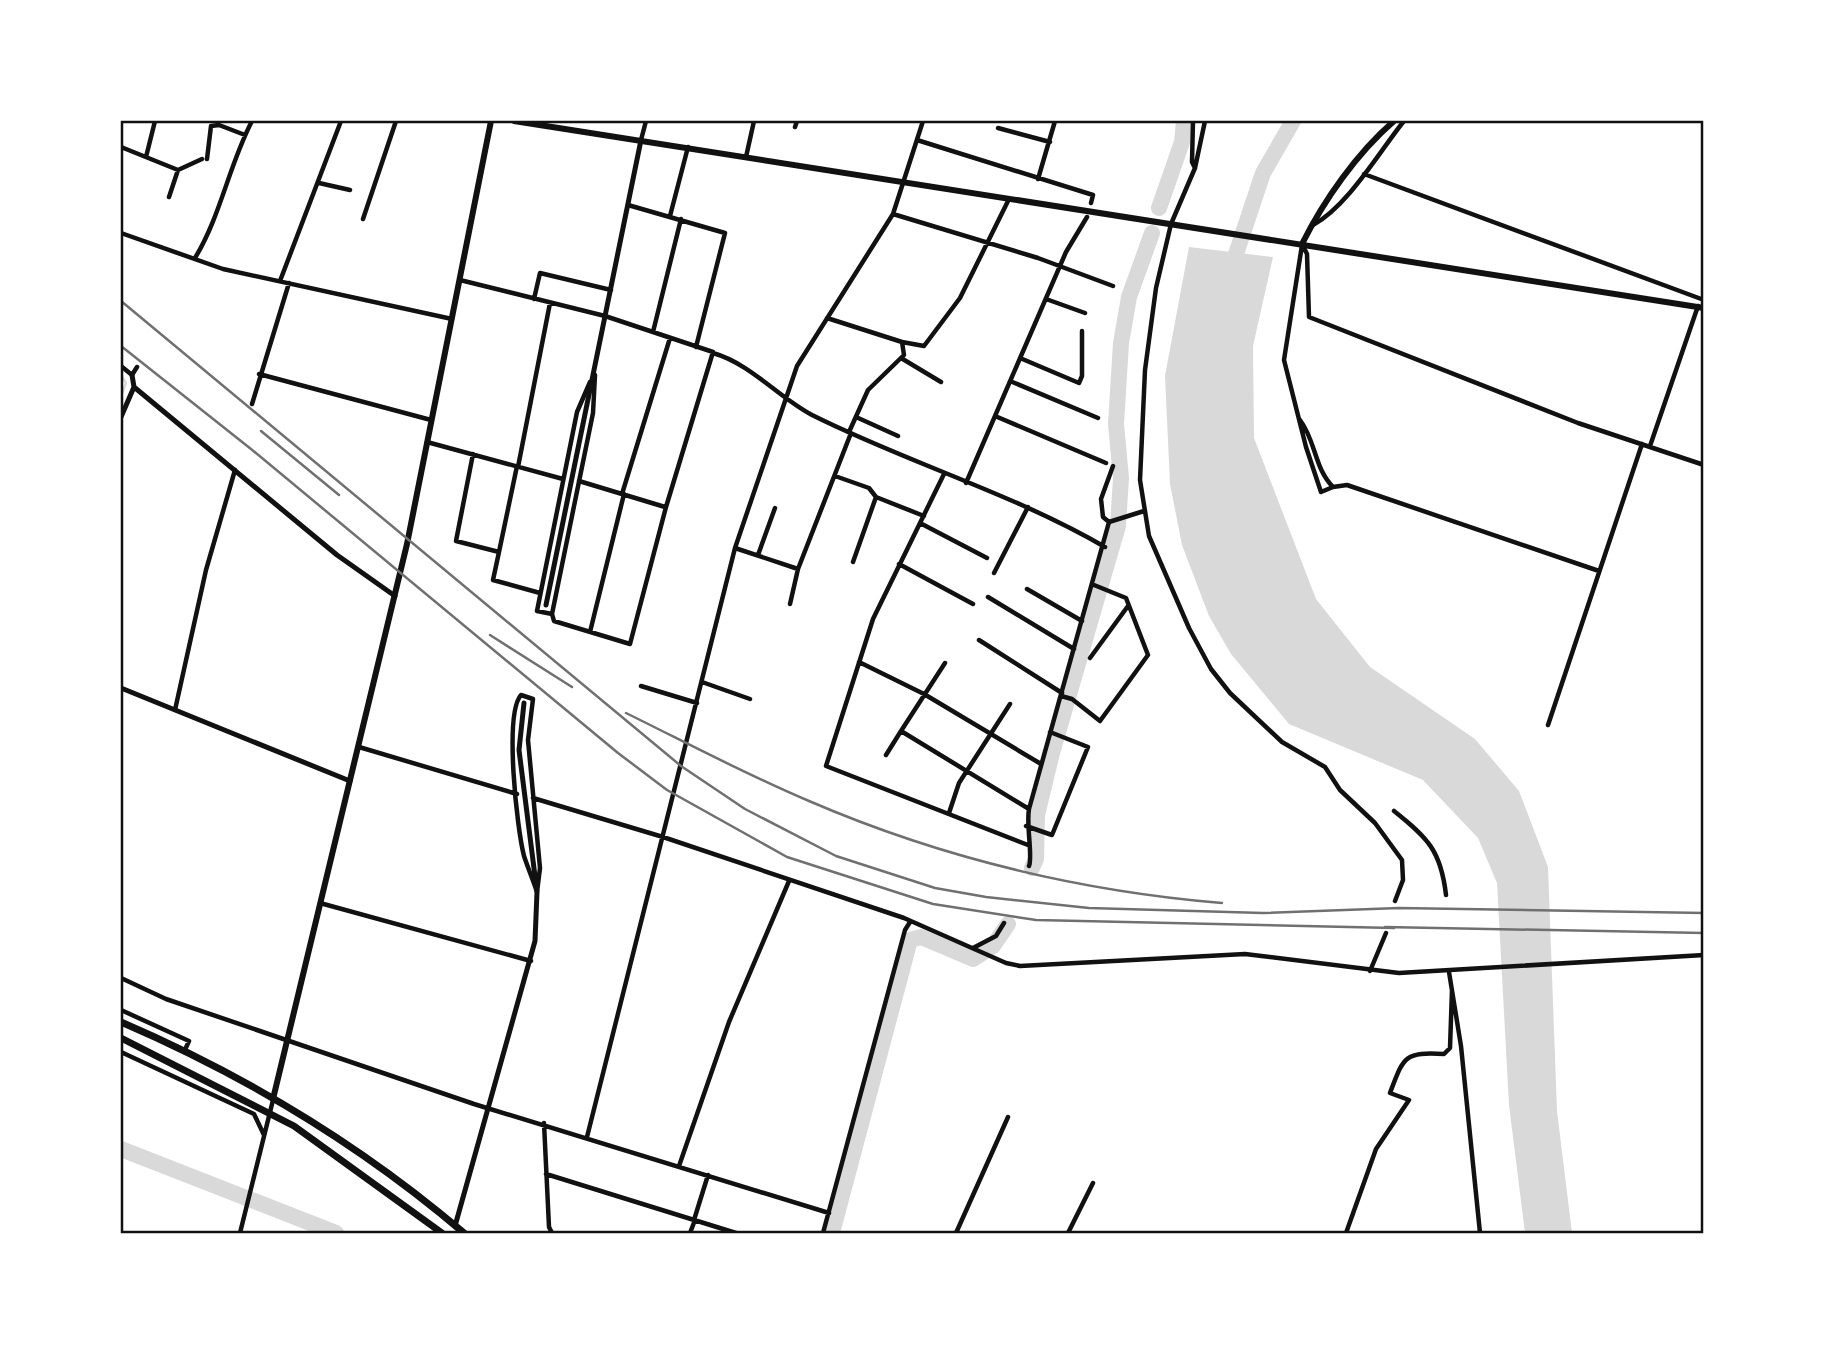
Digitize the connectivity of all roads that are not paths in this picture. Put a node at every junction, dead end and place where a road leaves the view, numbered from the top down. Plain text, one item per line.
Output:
1 (155, 121) edge
2 (252, 121) edge
3 (341, 121) edge
4 (396, 121) edge
5 (491, 121) edge
6 (514, 121) edge
7 (646, 121) edge
8 (754, 121) edge
9 (923, 121) edge
10 (1055, 121) edge
11 (1193, 121) edge
12 (1205, 121) edge
13 (1394, 121) edge
14 (1404, 121) edge
15 (998, 128) dead end
16 (245, 135) junction
17 (641, 140) junction
18 (917, 141) junction
19 (1050, 142) junction
20 (121, 147) edge
21 (688, 147) junction
22 (146, 157) junction
23 (746, 157) junction
24 (1195, 168) junction
25 (177, 170) junction
26 (1364, 174) junction
27 (1038, 178) junction
28 (904, 181) junction
29 (319, 183) junction
30 (350, 190) dead end
31 (170, 197) dead end
32 (1009, 198) junction
33 (1091, 203) dead end
34 (628, 205) junction
35 (892, 214) junction
36 (670, 216) junction
37 (1087, 217) dead end
38 (363, 219) dead end
39 (681, 219) junction
40 (1175, 225) junction
41 (1312, 225) junction
42 (121, 233) edge
43 (989, 243) junction
44 (1302, 244) junction
45 (195, 258) junction
46 (1061, 266) junction
47 (460, 279) junction
48 (280, 281) junction
49 (289, 283) junction
50 (1113, 285) dead end
51 (611, 290) junction
52 (534, 299) junction
53 (1046, 299) junction
54 (1704, 300) edge
55 (550, 303) junction
56 (1701, 307) edge
57 (1085, 313) dead end
58 (605, 316) junction
59 (827, 318) junction
60 (452, 319) junction
61 (1083, 331) dead end
62 (653, 332) junction
63 (670, 338) junction
64 (902, 342) junction
65 (696, 347) junction
66 (713, 354) junction
67 (901, 358) junction
68 (1020, 358) junction
69 (121, 366) edge
70 (136, 367) dead end
71 (595, 371) junction
72 (259, 374) junction
73 (132, 375) junction
74 (1010, 381) junction
75 (941, 383) dead end
76 (134, 387) junction
77 (784, 400) junction
78 (252, 404) dead end
79 (995, 416) junction
80 (121, 417) edge
81 (856, 417) junction
82 (1098, 418) dead end
83 (431, 420) junction
84 (1300, 420) junction
85 (850, 432) junction
86 (898, 436) dead end
87 (427, 442) junction
88 (1642, 444) junction
89 (1650, 446) junction
90 (473, 454) junction
91 (1106, 463) dead end
92 (1704, 465) edge
93 (518, 466) junction
94 (1113, 466) dead end
95 (235, 470) junction
96 (944, 474) junction
97 (835, 475) junction
98 (564, 479) junction
99 (579, 481) junction
100 (966, 483) junction
101 (1333, 486) junction
102 (623, 494) junction
103 (876, 497) junction
104 (666, 507) junction
105 (1028, 507) junction
106 (775, 508) dead end
107 (1144, 511) junction
108 (924, 516) junction
109 (1110, 522) junction
110 (920, 523) junction
111 (1105, 547) junction
112 (735, 548) junction
113 (499, 552) junction
114 (758, 555) junction
115 (987, 558) dead end
116 (853, 562) dead end
117 (899, 564) junction
118 (798, 569) junction
119 (1599, 570) junction
120 (994, 573) dead end
121 (1095, 586) junction
122 (1027, 589) dead end
123 (540, 593) junction
124 (395, 596) junction
125 (988, 597) dead end
126 (790, 604) dead end
127 (973, 604) dead end
128 (546, 605) dead end
129 (1128, 605) junction
130 (552, 614) junction
131 (1082, 621) junction
132 (590, 632) junction
133 (979, 640) dead end
134 (1074, 649) junction
135 (1090, 658) dead end
136 (859, 662) junction
137 (945, 663) dead end
138 (702, 682) junction
139 (641, 686) dead end
140 (121, 688) edge
141 (924, 695) junction
142 (1062, 695) junction
143 (750, 699) dead end
144 (697, 703) junction
145 (524, 704) dead end
146 (1010, 704) dead end
147 (176, 710) junction
148 (1548, 725) dead end
149 (901, 731) junction
150 (1052, 733) junction
151 (990, 734) junction
152 (359, 747) junction
153 (886, 755) dead end
154 (1041, 764) junction
155 (966, 771) junction
156 (350, 781) junction
157 (517, 794) junction
158 (533, 798) junction
159 (1029, 809) junction
160 (1394, 811) dead end
161 (948, 813) junction
162 (1029, 827) junction
163 (663, 837) junction
164 (1028, 845) junction
165 (1029, 866) dead end
166 (789, 881) junction
167 (537, 892) junction
168 (1446, 895) dead end
169 (1395, 901) dead end
170 (320, 903) junction
171 (910, 922) junction
172 (1004, 923) dead end
173 (1386, 933) dead end
174 (975, 949) junction
175 (1704, 955) edge
176 (532, 961) junction
177 (1370, 971) junction
178 (1449, 972) junction
179 (121, 978) edge
180 (1451, 990) junction
181 (121, 1010) edge
182 (121, 1022) edge
183 (121, 1038) edge
184 (287, 1042) junction
185 (121, 1052) edge
186 (184, 1052) junction
187 (273, 1099) junction
188 (489, 1108) junction
189 (270, 1113) junction
190 (1008, 1117) dead end
191 (544, 1124) junction
192 (264, 1136) junction
193 (587, 1137) junction
194 (679, 1166) junction
195 (546, 1174) junction
196 (708, 1175) junction
197 (1093, 1183) dead end
198 (829, 1213) junction
199 (694, 1220) junction
200 (454, 1230) edge
201 (240, 1233) edge
202 (442, 1233) edge
203 (464, 1233) edge
204 (552, 1233) edge
205 (690, 1233) edge
206 (736, 1233) edge
207 (823, 1233) edge
208 (956, 1233) edge
209 (1068, 1233) edge
210 (1346, 1233) edge
211 (1480, 1233) edge

1 - 22 street
2 - 16 street
3 - 29 street
4 - 38 street
5 - 47 main road
6 - 17 main road
7 - 17 street
8 - 23 street
9 - 18 street
10 - 19 street
11 - 24 street
12 - 24 street
13 - 41 main road
14 - 26 street
15 - 19 street
16 - 25 street
16 - 45 street
17 - 21 main road
17 - 34 street
18 - 27 street
18 - 28 street
19 - 27 street
20 - 22 street
21 - 23 main road
21 - 36 street
22 - 25 street
23 - 28 main road
24 - 40 street
25 - 31 street
26 - 41 street
26 - 54 street
27 - 33 street
28 - 32 main road
28 - 35 street
29 - 30 street
29 - 48 street
32 - 40 main road
32 - 43 street
34 - 36 street
34 - 51 street
35 - 43 street
35 - 59 street
36 - 39 street
37 - 46 street
39 - 62 street
39 - 65 street
40 - 44 main road
40 - 107 street
41 - 44 main road
42 - 45 street
43 - 46 street
43 - 64 street
44 - 56 main road
44 - 84 street
44 - 88 street
45 - 48 street
46 - 50 street
46 - 53 street
47 - 52 street
47 - 60 main road
48 - 49 street
49 - 60 street
49 - 72 street
51 - 52 street
51 - 58 street
52 - 55 street
53 - 57 street
53 - 68 street
55 - 58 street
55 - 93 street
56 - 89 street
58 - 62 street
58 - 71 street
59 - 64 street
59 - 77 street
60 - 83 main road
61 - 68 street
62 - 63 street
63 - 65 street
63 - 102 street
64 - 67 street
65 - 66 street
66 - 77 street
66 - 104 street
67 - 75 street
67 - 81 street
68 - 74 street
69 - 73 street
70 - 73 street
71 - 98 street
71 - 99 street
71 - 128 street
72 - 78 street
72 - 83 street
73 - 76 street
74 - 79 street
74 - 82 street
76 - 80 street
76 - 95 street
77 - 85 street
77 - 112 street
79 - 91 street
79 - 100 street
81 - 85 street
81 - 86 street
83 - 87 main road
84 - 101 street
84 - 101 street
85 - 96 street
85 - 97 street
87 - 90 street
87 - 124 main road
88 - 89 street
88 - 119 street
89 - 92 street
90 - 93 street
90 - 113 street
93 - 98 street
93 - 113 street
94 - 109 street
95 - 124 street
95 - 147 street
96 - 100 street
96 - 108 street
97 - 103 street
97 - 118 street
98 - 123 street
99 - 102 street
99 - 130 street
100 - 105 street
101 - 119 street
102 - 104 street
102 - 132 street
103 - 108 street
103 - 116 street
104 - 132 street
105 - 111 street
105 - 120 street
106 - 114 street
107 - 109 street
107 - 169 street
108 - 110 street
109 - 111 street
110 - 115 street
110 - 117 street
111 - 121 street
112 - 114 street
112 - 138 street
113 - 123 street
114 - 118 street
117 - 127 street
117 - 136 street
118 - 126 street
119 - 148 street
121 - 129 street
121 - 131 street
122 - 131 street
123 - 130 street
124 - 152 main road
125 - 134 street
129 - 135 street
129 - 142 street
130 - 132 street
131 - 134 street
133 - 142 street
134 - 142 street
136 - 141 street
136 - 161 street
137 - 141 street
138 - 143 street
138 - 144 street
139 - 144 street
140 - 147 street
141 - 149 street
141 - 151 street
142 - 150 street
144 - 163 street
145 - 167 street
146 - 151 street
147 - 156 street
149 - 153 street
149 - 155 street
150 - 154 street
150 - 162 street
151 - 154 street
151 - 155 street
152 - 156 main road
152 - 157 street
154 - 159 street
155 - 159 street
155 - 161 street
156 - 170 main road
157 - 158 street
157 - 167 street
158 - 163 street
158 - 167 street
159 - 162 street
160 - 168 street
161 - 164 street
162 - 164 street
163 - 166 street
163 - 193 street
164 - 165 street
166 - 171 street
166 - 194 street
167 - 176 street
170 - 176 street
170 - 184 main road
171 - 174 street
171 - 198 street
172 - 174 street
173 - 177 street
174 - 177 street
175 - 178 street
176 - 188 street
177 - 178 street
178 - 180 street
179 - 184 street
180 - 210 street
180 - 211 street
181 - 186 street
182 - 186 highway
183 - 189 highway
184 - 187 main road
184 - 188 street
185 - 192 street
186 - 187 highway
187 - 189 street
187 - 200 highway
188 - 191 street
188 - 200 street
189 - 192 street
189 - 202 highway
190 - 208 street
191 - 193 street
191 - 195 street
192 - 201 street
193 - 194 street
194 - 196 street
195 - 199 street
195 - 204 street
196 - 198 street
196 - 199 street
197 - 209 street
198 - 207 street
199 - 205 street
199 - 206 street
200 - 203 highway

